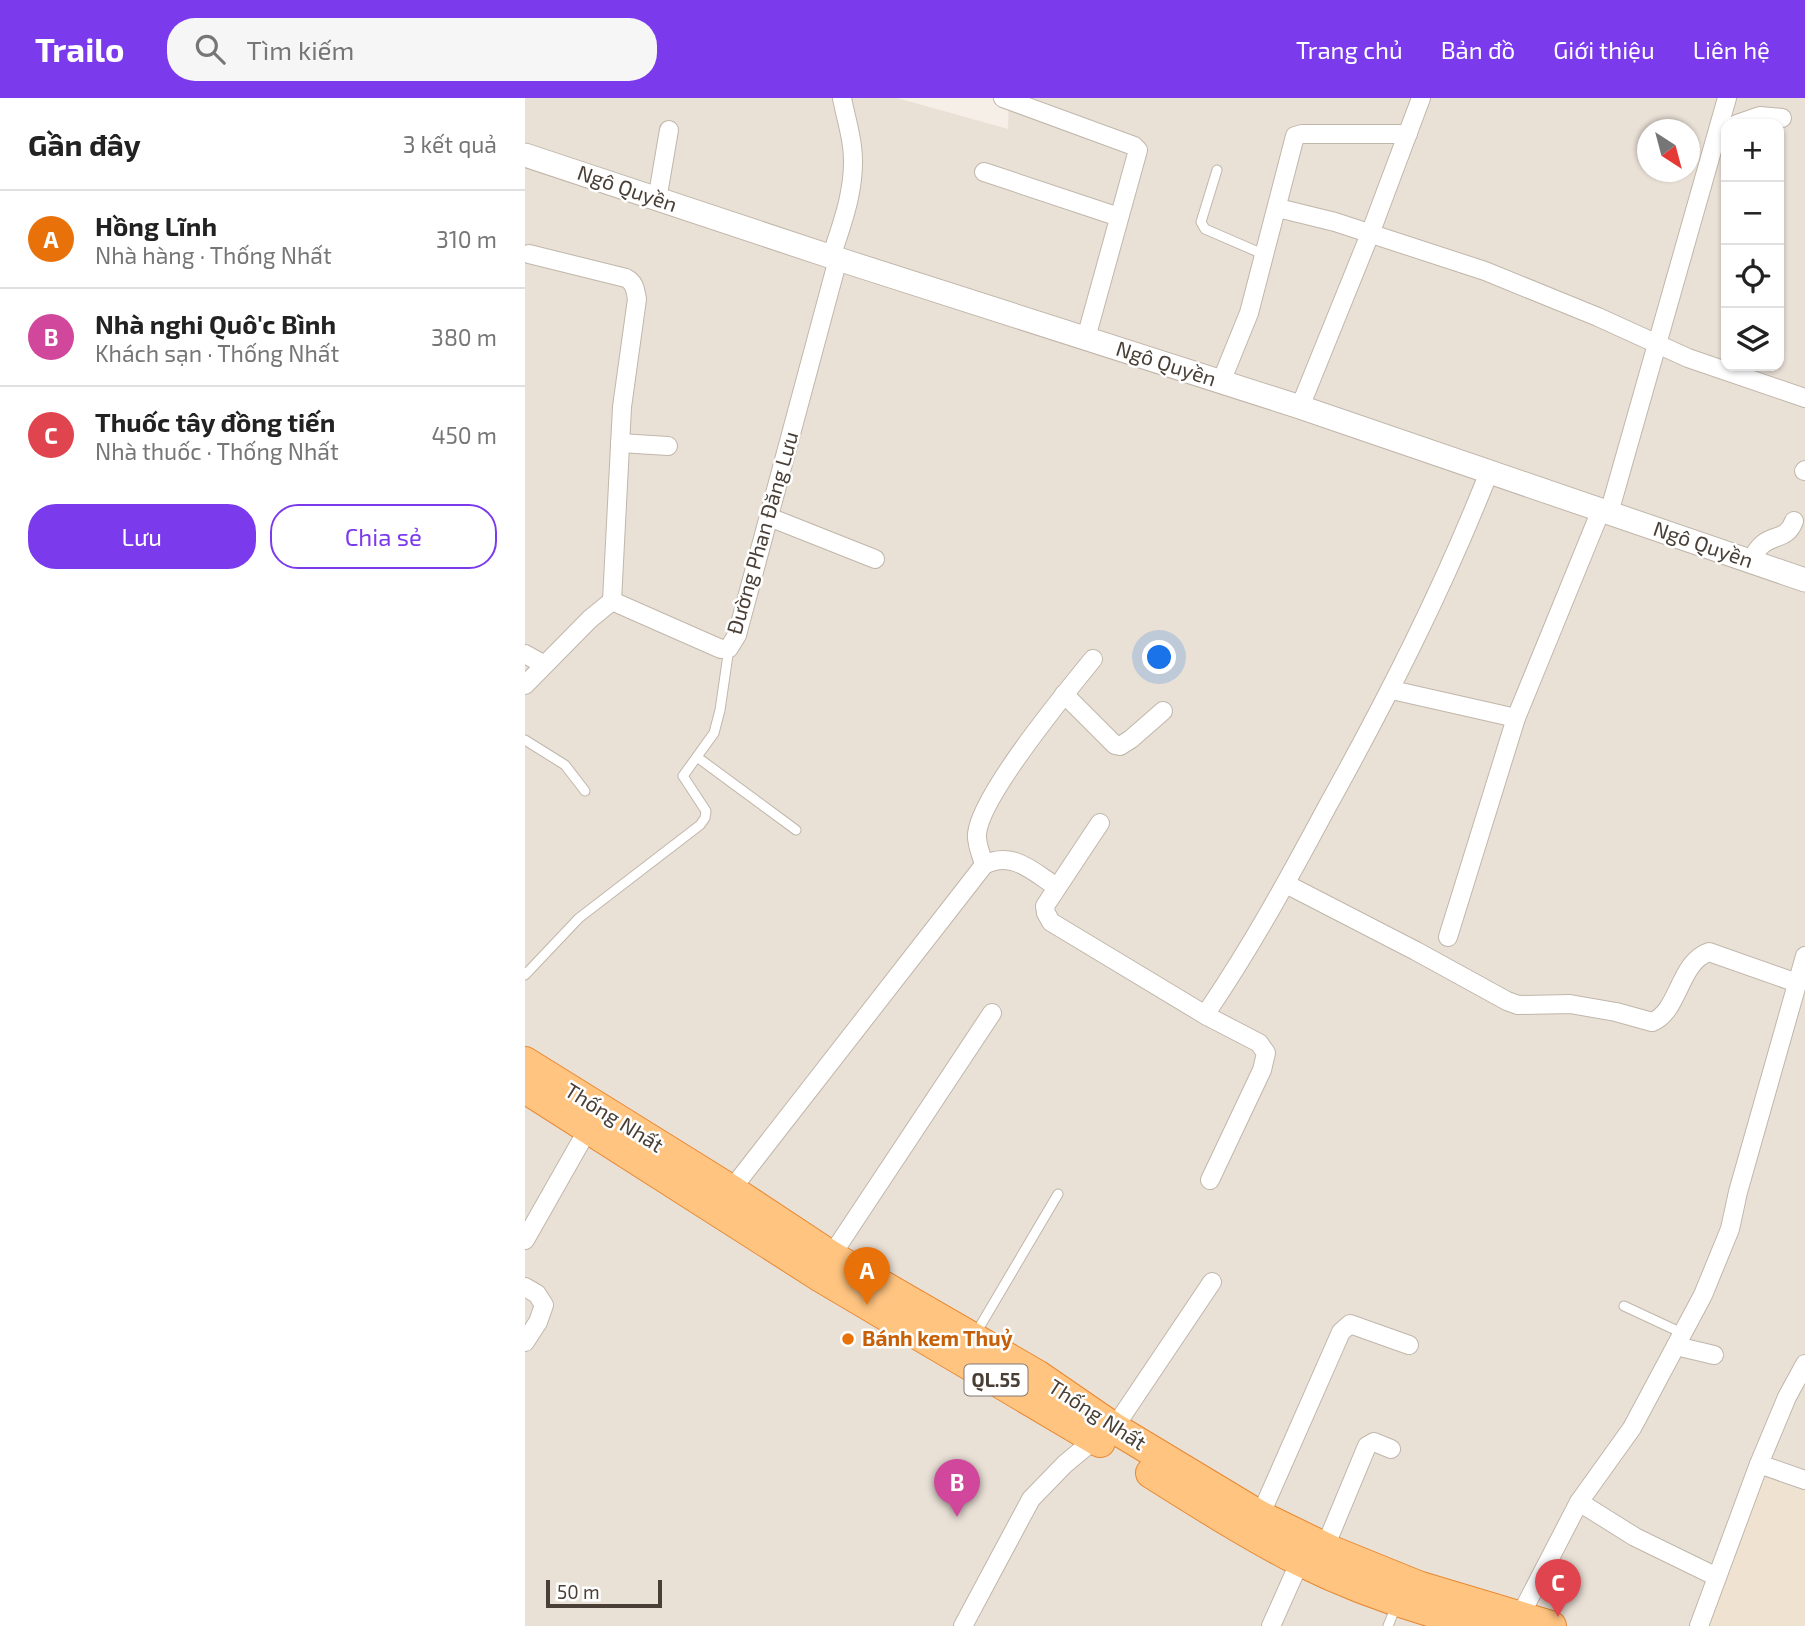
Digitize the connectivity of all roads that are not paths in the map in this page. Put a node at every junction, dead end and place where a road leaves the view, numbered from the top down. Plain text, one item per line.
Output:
1 (842, 98) edge
2 (1003, 98) edge
3 (1421, 98) edge
4 (1727, 98) edge
5 (1782, 118) dead end
6 (1724, 119) edge
7 (1751, 119) edge
8 (669, 130) dead end
9 (1408, 134) junction
10 (1721, 135) edge
11 (525, 155) edge
12 (1217, 170) dead end
13 (984, 172) dead end
14 (657, 200) junction
15 (1278, 208) junction
16 (1119, 217) junction
17 (1370, 234) junction
18 (529, 254) dead end
19 (1265, 254) junction
20 (834, 258) junction
21 (1086, 338) junction
22 (1655, 344) junction
23 (1221, 382) junction
24 (1805, 398) edge
25 (1300, 407) junction
26 (620, 443) junction
27 (668, 446) dead end
28 (1489, 472) junction
29 (1605, 511) junction
30 (769, 517) junction
31 (1794, 522) dead end
32 (874, 559) dead end
33 (1751, 562) junction
34 (1805, 580) edge
35 (612, 601) junction
36 (729, 648) junction
37 (525, 654) edge
38 (1093, 659) dead end
39 (543, 664) junction
40 (525, 685) edge
41 (1392, 690) junction
42 (1064, 694) junction
43 (1163, 711) dead end
44 (1516, 718) junction
45 (525, 740) edge
46 (697, 757) junction
47 (585, 792) dead end
48 (1100, 823) dead end
49 (796, 830) dead end
50 (984, 865) junction
51 (1286, 884) junction
52 (1057, 887) junction
53 (1448, 937) dead end
54 (1805, 956) edge
55 (525, 975) edge
56 (1797, 982) junction
57 (992, 1013) dead end
58 (1207, 1016) junction
59 (525, 1062) edge
60 (525, 1088) edge
61 (588, 1129) junction
62 (677, 1171) junction
63 (1210, 1180) dead end
64 (731, 1190) junction
65 (1058, 1194) dead end
66 (525, 1240) edge
67 (831, 1256) junction
68 (1212, 1282) dead end
69 (525, 1287) edge
70 (1624, 1306) dead end
71 (973, 1338) junction
72 (1679, 1340) junction
73 (525, 1342) edge
74 (1409, 1345) dead end
75 (1714, 1355) dead end
76 (1805, 1364) edge
77 (1094, 1426) junction
78 (1391, 1449) dead end
79 (1759, 1464) junction
80 (1805, 1480) edge
81 (1579, 1502) junction
82 (1260, 1516) junction
83 (1312, 1554) junction
84 (1717, 1577) junction
85 (1447, 1606) junction
86 (1393, 1613) edge
87 (1520, 1616) junction
88 (963, 1626) edge
89 (1271, 1626) edge
90 (1489, 1626) edge
91 (1551, 1626) edge
92 (1699, 1626) edge

1 - 20 street, Đường Phan Đăng Lưu
2 - 16 street
3 - 9 street
4 - 6 street
5 - 7 street
8 - 14 street
9 - 15 street
9 - 17 street
10 - 22 street
11 - 14 street, Ngô Quyền
12 - 19 lane
13 - 16 street
14 - 20 street, Ngô Quyền
15 - 17 street
15 - 19 street
16 - 21 street
17 - 22 street
17 - 25 street
18 - 26 street
19 - 23 street
20 - 21 street, Ngô Quyền
20 - 30 street, Đường Phan Đăng Lưu
21 - 23 street, Ngô Quyền
22 - 24 street
22 - 29 street
23 - 25 street, Ngô Quyền
25 - 28 street, Ngô Quyền
26 - 27 street
26 - 35 street
28 - 29 street, Ngô Quyền
28 - 41 street
29 - 33 street, Ngô Quyền
29 - 44 street
30 - 32 street
30 - 36 street, Đường Phan Đăng Lưu
31 - 33 street
33 - 34 street, Ngô Quyền
35 - 36 street, Đường Phan Đăng Lưu
35 - 39 street
36 - 46 lane
37 - 39 street
38 - 42 street
39 - 40 street
41 - 44 street
41 - 51 street
42 - 43 street
42 - 50 street
44 - 53 street
45 - 47 lane
46 - 49 lane
46 - 55 lane
48 - 52 street
50 - 52 street
50 - 64 street
51 - 56 street
51 - 58 street
52 - 58 street
54 - 56 street
56 - 72 street
57 - 67 street
58 - 63 street
59 - 62 highway, Thống Nhất / QL.55
60 - 61 highway, Thống Nhất / QL.55
61 - 62 highway, Thống Nhất / QL.55
61 - 66 street
62 - 64 highway, Thống Nhất / QL.55
62 - 77 highway, Thống Nhất / QL.55
64 - 67 highway, Thống Nhất / QL.55
65 - 71 lane
67 - 71 highway, Thống Nhất / QL.55
68 - 77 street
69 - 73 street
70 - 72 lane
71 - 77 highway, Thống Nhất / QL.55
72 - 75 street
72 - 81 street
74 - 82 street
76 - 79 street
77 - 82 highway, Thống Nhất / QL.55
77 - 83 highway, Thống Nhất / QL.55
77 - 88 street
78 - 83 street
79 - 80 street
79 - 84 street
81 - 84 street
81 - 87 street
82 - 83 highway, Thống Nhất / QL.55
83 - 85 highway, Thống Nhất / QL.55
83 - 86 highway, Thống Nhất / QL.55
83 - 89 street
84 - 92 street
85 - 86 highway, Thống Nhất / QL.55
85 - 87 highway, Thống Nhất / QL.55
85 - 90 highway, Thống Nhất / QL.55
87 - 91 highway, Thống Nhất / QL.55

